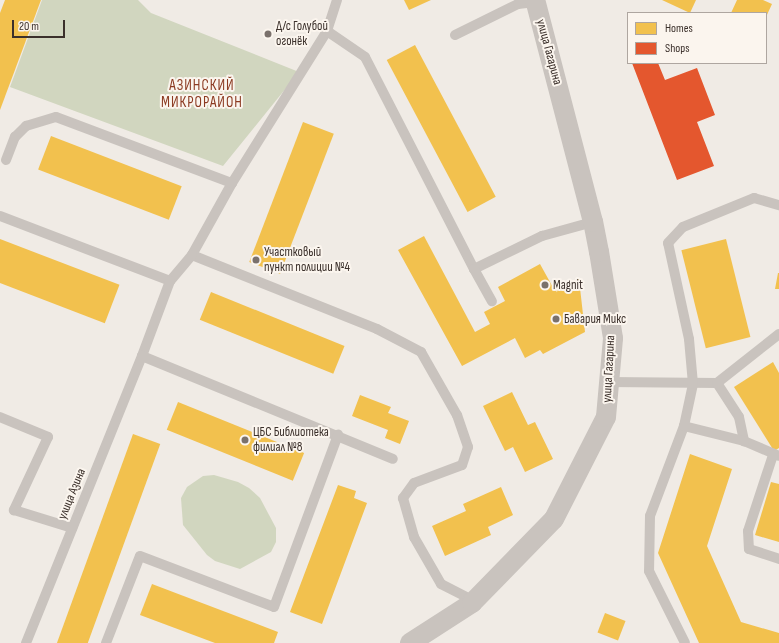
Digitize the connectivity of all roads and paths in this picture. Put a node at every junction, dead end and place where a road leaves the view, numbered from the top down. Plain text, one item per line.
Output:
1 (337, 0) edge
2 (535, 1) edge
3 (327, 31) junction
4 (455, 35) dead end
5 (6, 160) dead end
6 (232, 183) junction
7 (779, 205) edge
8 (0, 216) edge
9 (593, 222) junction
10 (192, 255) junction
11 (474, 269) junction
12 (170, 281) junction
13 (492, 301) dead end
14 (779, 334) edge
15 (142, 356) junction
16 (609, 382) junction
17 (717, 383) junction
18 (693, 384) junction
19 (0, 418) edge
20 (684, 426) junction
21 (338, 435) junction
22 (744, 441) junction
23 (776, 456) edge
24 (393, 459) dead end
25 (72, 528) junction
26 (779, 559) edge
27 (472, 603) junction
28 (26, 643) edge
29 (106, 643) edge
30 (410, 643) edge
31 (685, 643) edge

1 - 3 lane, улица Азина
2 - 4 lane
2 - 9 street, улица Гагарина
3 - 6 lane, улица Азина
3 - 11 lane
5 - 6 lane
6 - 10 lane, улица Азина
7 - 18 lane
8 - 12 lane
9 - 11 lane
9 - 16 street, улица Гагарина
10 - 12 lane, улица Азина
10 - 27 lane
11 - 13 lane
12 - 15 lane, улица Азина
14 - 17 lane
15 - 21 lane
15 - 25 lane, улица Азина
16 - 18 lane
16 - 27 street, улица Гагарина
17 - 18 lane
17 - 22 lane
18 - 20 lane
19 - 25 lane
20 - 22 lane
20 - 31 lane
21 - 24 lane
21 - 29 lane
22 - 23 lane
23 - 26 lane
25 - 28 lane, улица Азина
27 - 30 street, улица Гагарина

